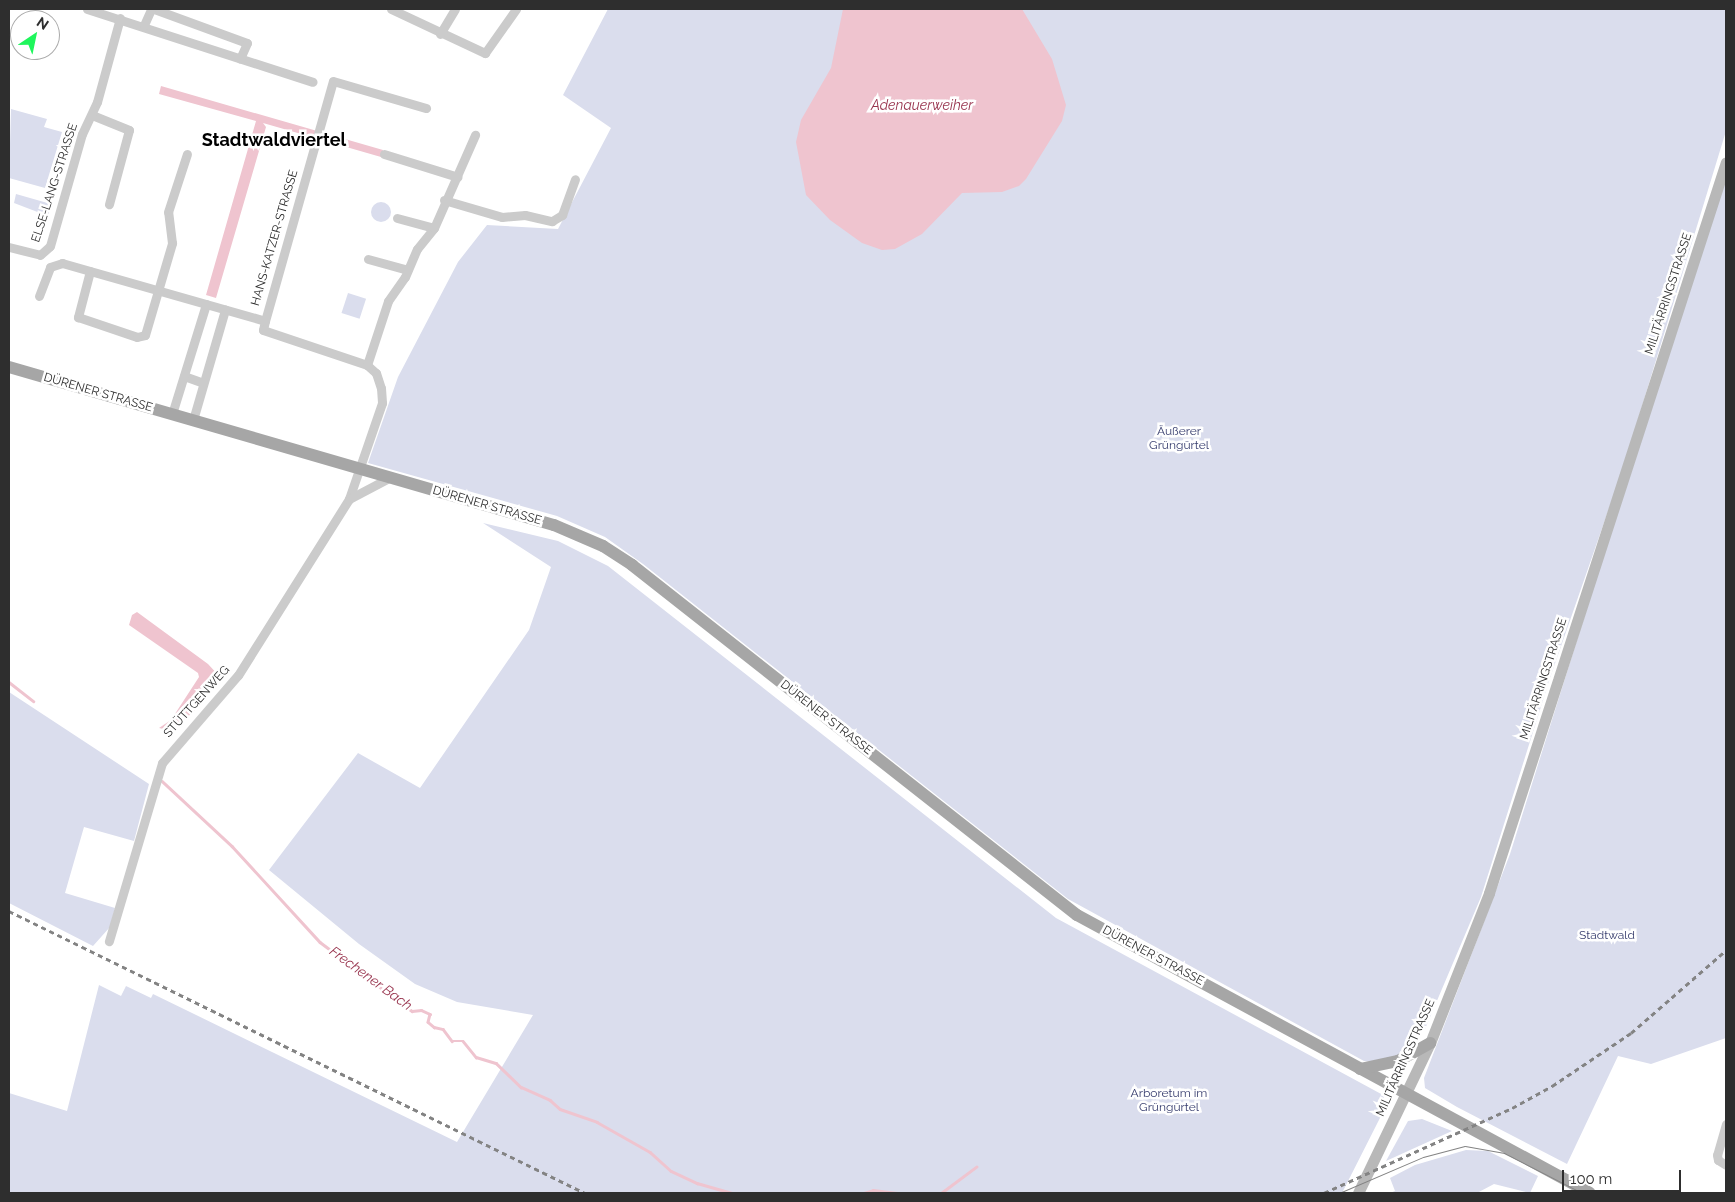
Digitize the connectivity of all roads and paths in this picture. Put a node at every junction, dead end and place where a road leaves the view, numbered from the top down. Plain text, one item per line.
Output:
1 (87, 9) edge
2 (153, 9) edge
3 (391, 9) edge
4 (455, 9) edge
5 (516, 9) edge
6 (120, 18) junction
7 (144, 25) junction
8 (440, 34) junction
9 (240, 59) junction
10 (313, 82) dead end
11 (426, 108) dead end
12 (92, 115) junction
13 (475, 134) dead end
14 (186, 154) dead end
15 (384, 154) dead end
16 (1726, 162) edge
17 (458, 177) junction
18 (575, 179) dead end
19 (444, 200) junction
20 (109, 204) dead end
21 (397, 218) dead end
22 (434, 228) junction
23 (9, 247) edge
24 (368, 258) dead end
25 (408, 270) junction
26 (90, 271) junction
27 (160, 291) junction
28 (39, 296) dead end
29 (206, 304) junction
30 (225, 310) junction
31 (265, 321) junction
32 (367, 364) junction
33 (9, 367) edge
34 (184, 376) junction
35 (203, 383) junction
36 (172, 414) junction
37 (193, 420) junction
38 (361, 470) junction
39 (389, 478) junction
40 (349, 499) junction
41 (109, 941) dead end
42 (1430, 1043) junction
43 (1360, 1069) junction
44 (1407, 1095) junction
45 (1726, 1124) edge
46 (1726, 1165) edge
47 (1358, 1193) edge
48 (1590, 1193) edge

1 - 6 street
2 - 7 street
2 - 9 street
3 - 8 street
4 - 8 street
5 - 8 street
6 - 7 street
6 - 12 street, ELSE-LANG-STRASSE
7 - 9 street
9 - 10 street
11 - 31 street, HANS-KATZER-STRASSE
12 - 20 street, ELSE-LANG-STRASSE
12 - 23 street, ELSE-LANG-STRASSE
13 - 17 street
14 - 27 street
15 - 17 street
16 - 42 main road, MILITÄRRINGSTRASSE
17 - 19 street
18 - 19 street
19 - 22 street
21 - 22 street
22 - 25 street
24 - 25 street
25 - 32 street
26 - 27 street
26 - 27 street
26 - 28 street
27 - 29 street
29 - 30 street
29 - 34 street
30 - 31 street
30 - 35 street
31 - 32 street
32 - 38 street, STÜTTGENWEG
33 - 36 main road, DÜRENER STRASSE
34 - 35 street
34 - 36 street
35 - 37 street
36 - 37 main road, DÜRENER STRASSE
37 - 38 main road, DÜRENER STRASSE
38 - 39 main road, DÜRENER STRASSE
38 - 40 street, STÜTTGENWEG
39 - 40 street
39 - 43 main road, DÜRENER STRASSE
40 - 41 street, STÜTTGENWEG
42 - 43 main road
42 - 44 main road, MILITÄRRINGSTRASSE
43 - 44 main road, DÜRENER STRASSE
44 - 47 main road, MILITÄRRINGSTRASSE
44 - 48 main road, DÜRENER STRASSE
45 - 46 street

